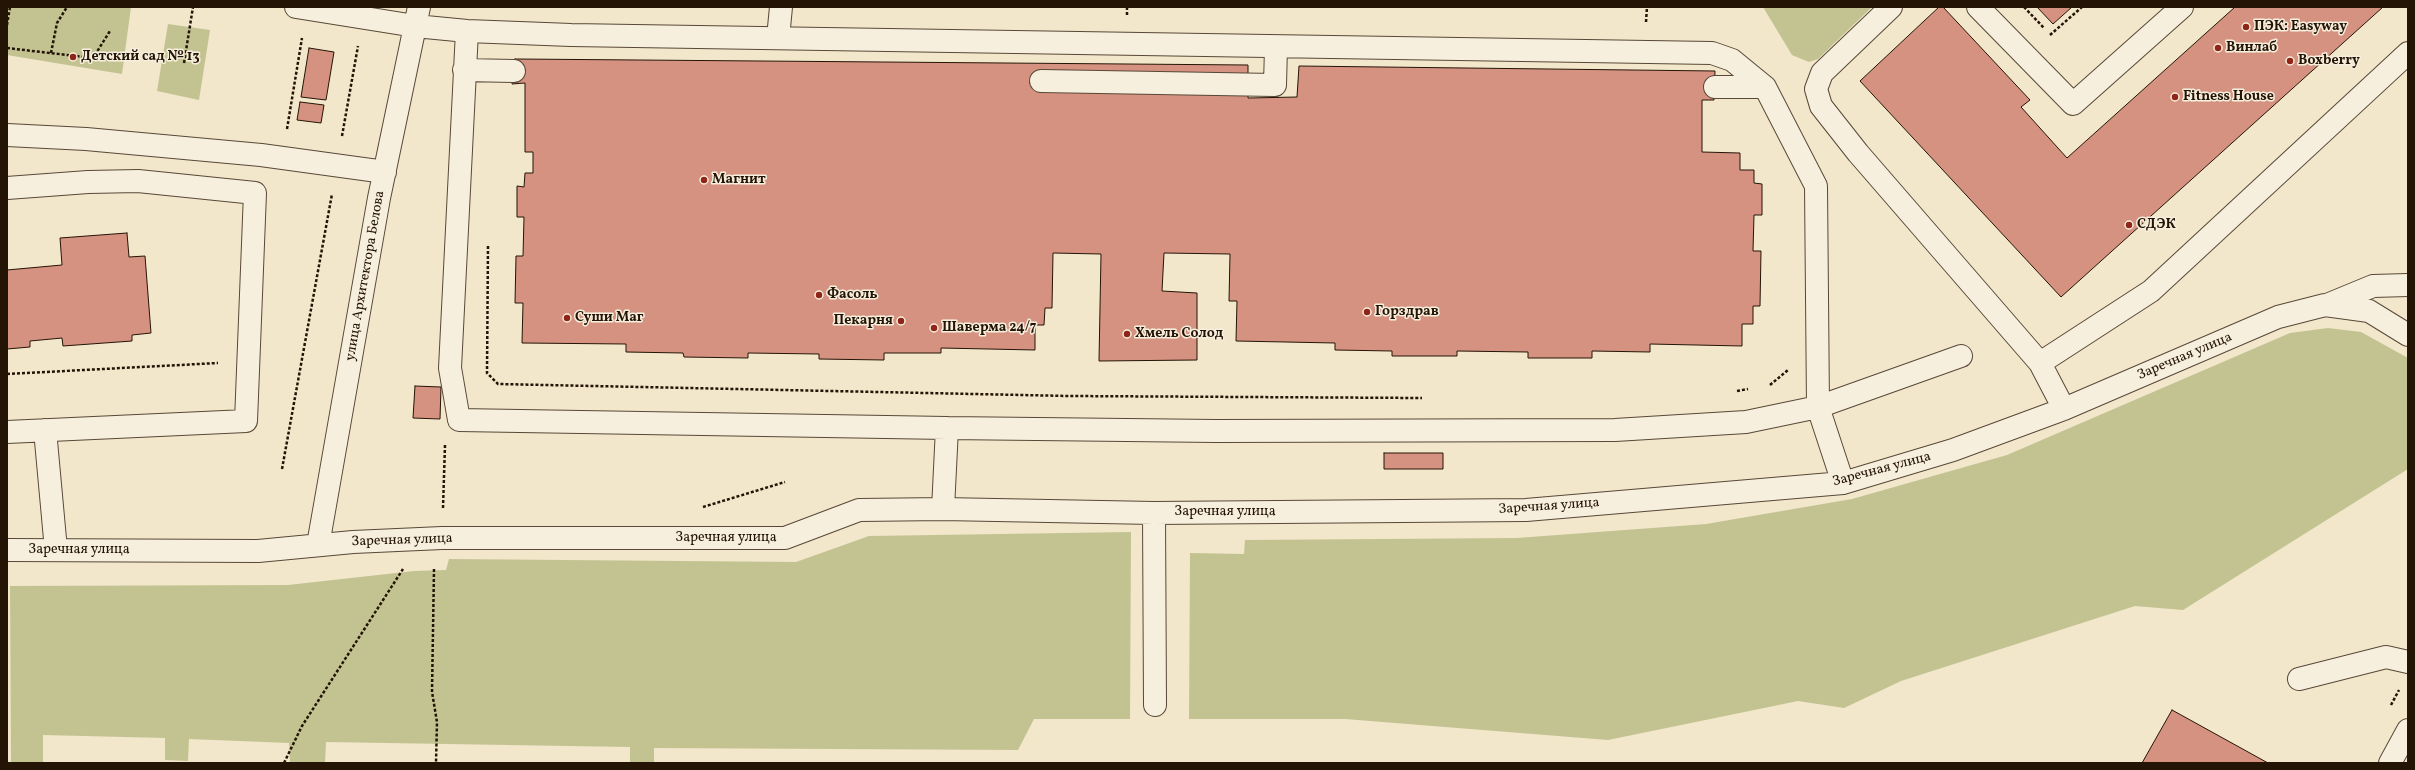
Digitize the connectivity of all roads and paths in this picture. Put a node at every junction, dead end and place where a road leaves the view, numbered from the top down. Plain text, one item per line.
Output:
1 (10, 7) edge
2 (67, 7) edge
3 (193, 7) edge
4 (781, 7) edge
5 (1891, 7) edge
6 (1978, 7) edge
7 (2024, 7) edge
8 (2082, 7) edge
9 (2182, 7) edge
10 (302, 8) edge
11 (363, 16) junction
12 (417, 16) edge
13 (7, 25) edge
14 (110, 31) dead end
15 (467, 31) junction
16 (778, 38) junction
17 (1276, 47) junction
18 (7, 48) edge
19 (51, 53) junction
20 (2408, 53) edge
21 (184, 63) dead end
22 (464, 70) junction
23 (514, 71) dead end
24 (1041, 81) dead end
25 (1715, 87) dead end
26 (1765, 87) junction
27 (7, 135) edge
28 (286, 136) dead end
29 (337, 166) junction
30 (385, 172) junction
31 (7, 188) edge
32 (488, 238) dead end
33 (2408, 285) edge
34 (2325, 305) junction
35 (2408, 335) edge
36 (1961, 356) dead end
37 (225, 363) dead end
38 (2040, 363) junction
39 (1789, 369) dead end
40 (7, 374) edge
41 (1762, 387) dead end
42 (1754, 388) dead end
43 (1730, 392) dead end
44 (1427, 398) dead end
45 (1818, 407) junction
46 (2064, 409) junction
47 (459, 420) junction
48 (947, 428) junction
49 (45, 430) junction
50 (7, 432) edge
51 (282, 469) dead end
52 (1843, 483) junction
53 (943, 509) junction
54 (1154, 513) junction
55 (443, 515) dead end
56 (318, 545) junction
57 (7, 550) edge
58 (56, 550) junction
59 (434, 560) dead end
60 (404, 568) dead end
61 (2408, 662) edge
62 (2299, 679) dead end
63 (1155, 705) dead end
64 (2408, 730) edge
65 (284, 763) edge
66 (436, 763) edge
67 (2390, 763) edge

1 - 13 path
2 - 19 path
3 - 21 path
4 - 16 street
5 - 38 street
6 - 9 street
7 - 8 path
10 - 11 street
10 - 28 path
11 - 12 street
11 - 29 path
12 - 15 street
12 - 30 street, улица Архитектора Белова
14 - 19 path
15 - 16 street
15 - 22 street
16 - 17 street
17 - 24 street
17 - 26 street
18 - 19 path
20 - 38 street
22 - 23 street
22 - 47 street
25 - 26 street
26 - 45 street
27 - 29 street
29 - 30 street
29 - 51 path
30 - 56 street, улица Архитектора Белова
31 - 49 street
32 - 44 path
33 - 34 street
34 - 35 street, Заречная улица
34 - 46 street, Заречная улица
36 - 45 street
37 - 40 path
38 - 46 street
39 - 41 path
42 - 43 path
45 - 48 street
45 - 52 street
46 - 52 street, Заречная улица
47 - 48 street
47 - 55 path
48 - 53 street
49 - 50 street
49 - 58 street
52 - 54 street, Заречная улица
53 - 54 street, Заречная улица
53 - 56 street, Заречная улица
54 - 63 street
56 - 58 street, Заречная улица
57 - 58 street, Заречная улица
59 - 66 path
60 - 65 path
61 - 62 street
64 - 67 street

